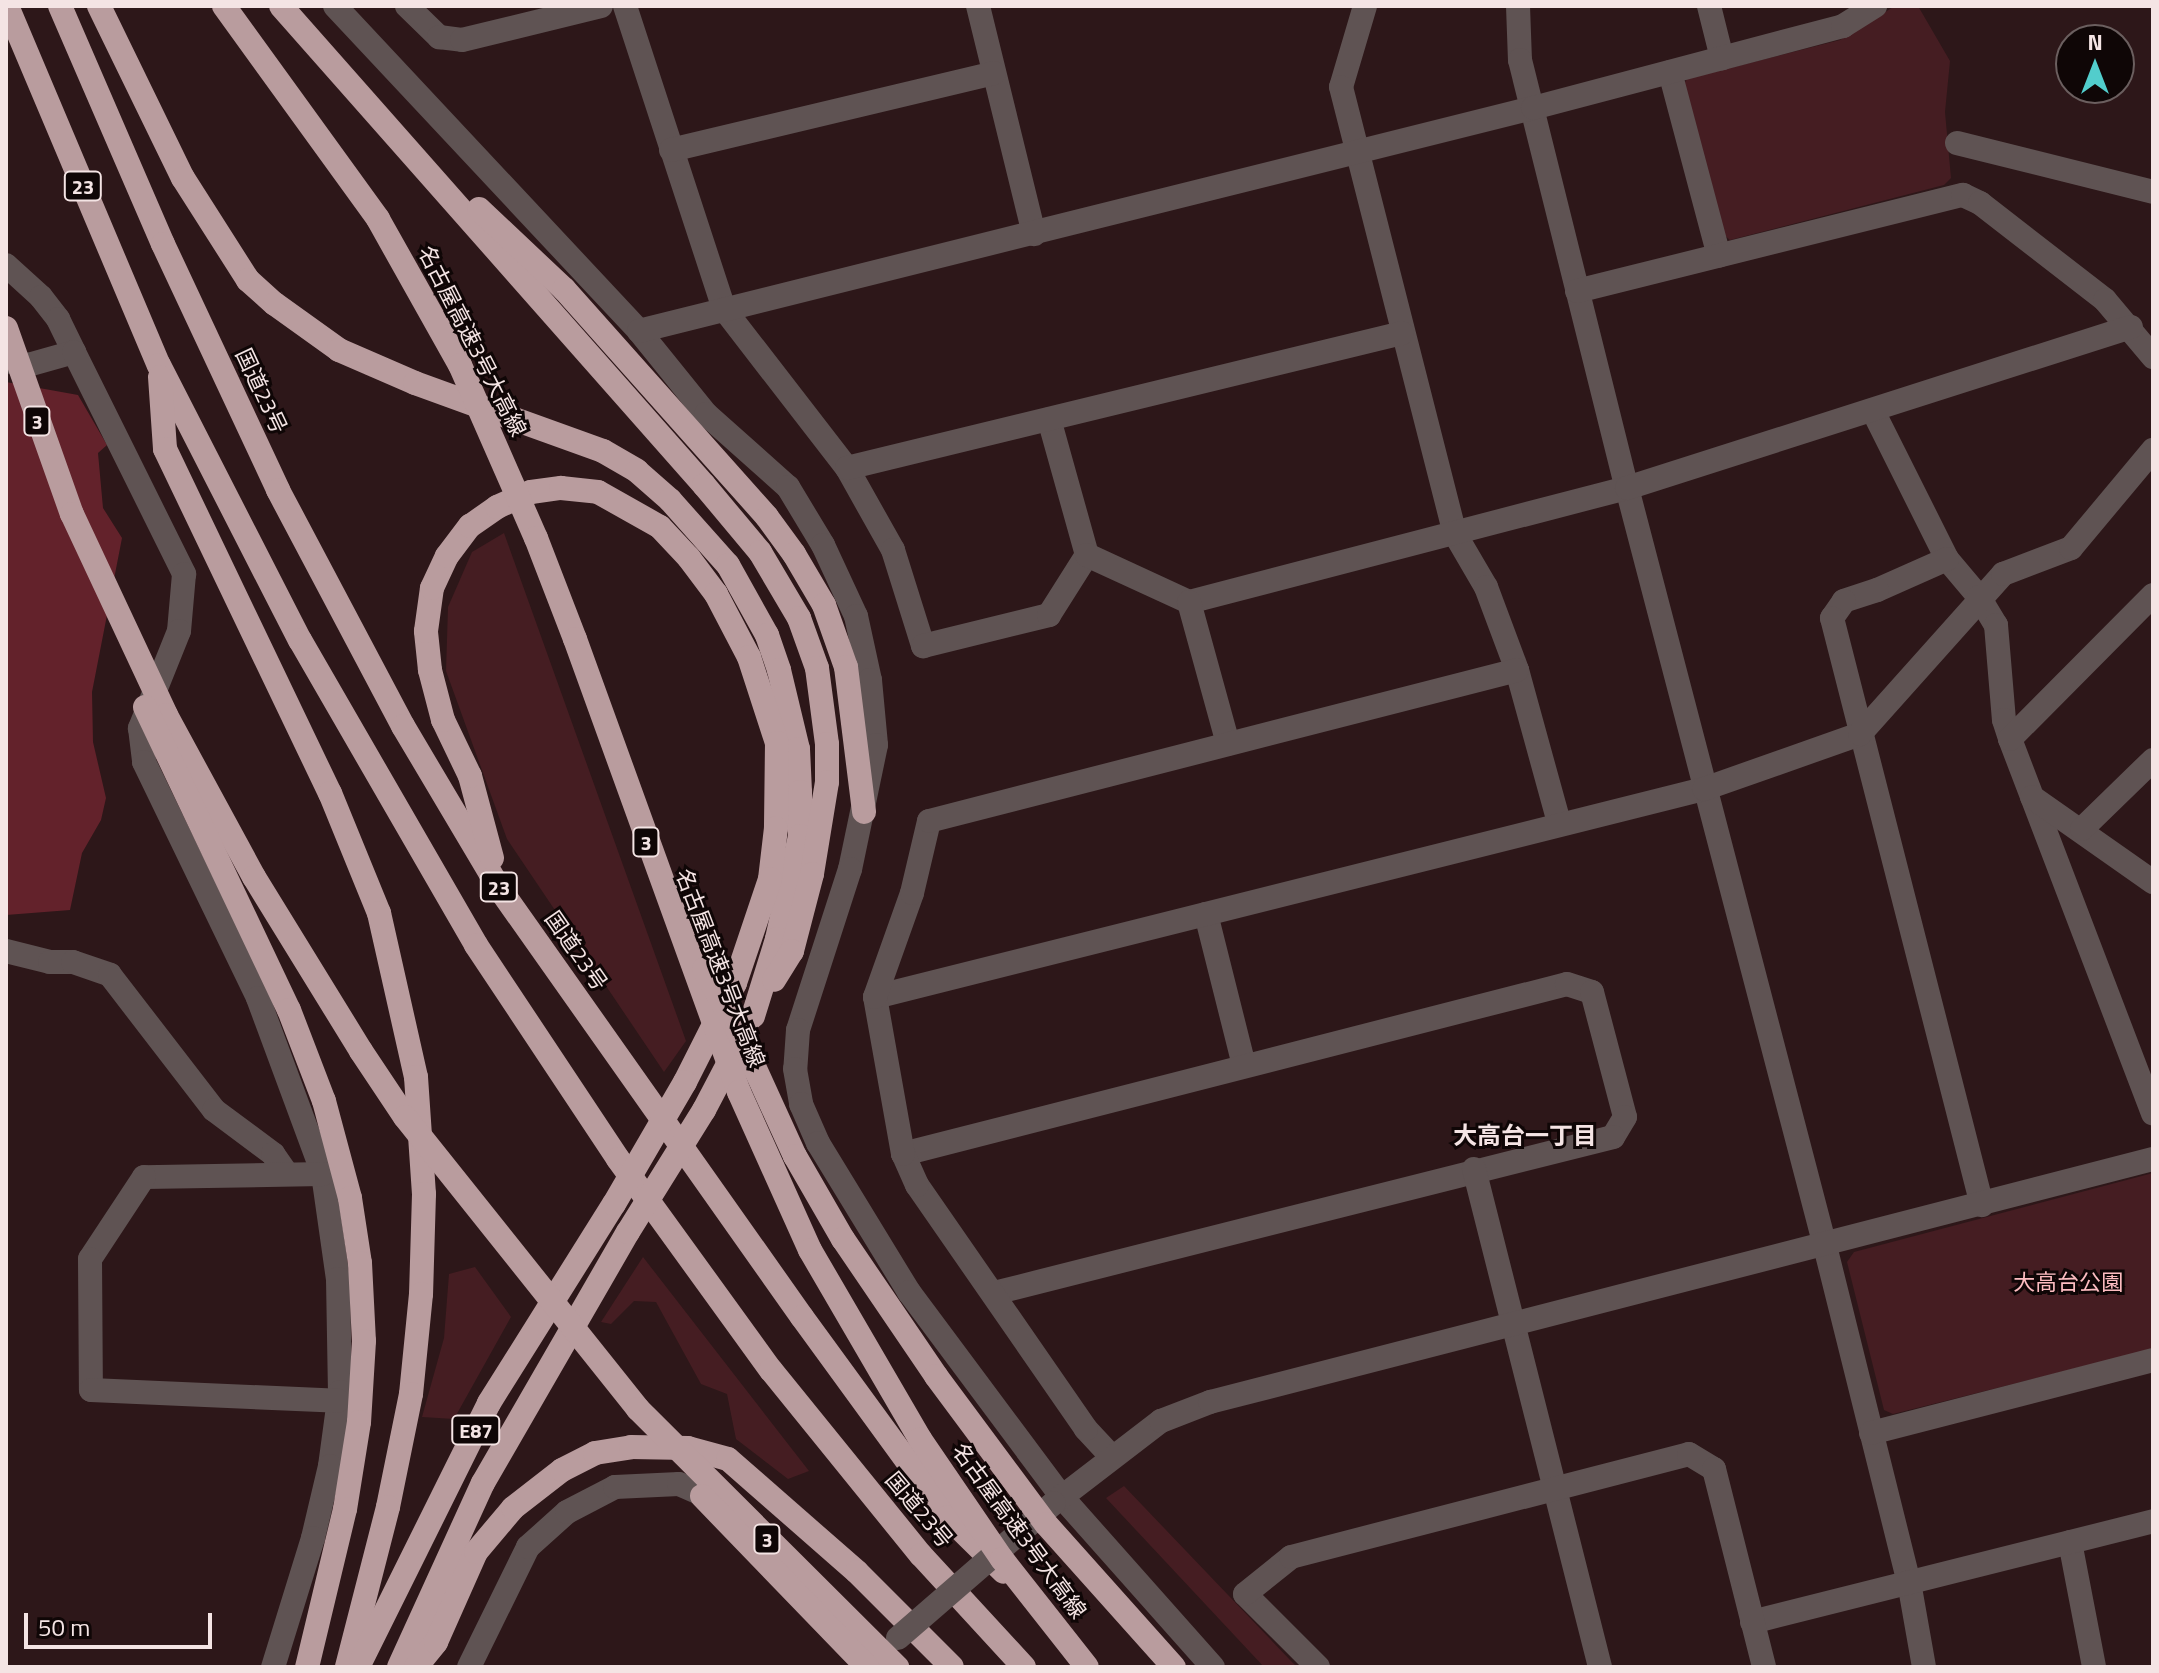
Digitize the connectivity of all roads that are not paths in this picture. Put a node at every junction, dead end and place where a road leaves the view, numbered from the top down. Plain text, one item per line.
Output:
1 (7, 6) edge
2 (60, 6) edge
3 (99, 6) edge
4 (224, 6) edge
5 (335, 6) edge
6 (407, 6) edge
7 (601, 6) edge
8 (625, 6) edge
9 (978, 6) edge
10 (1365, 6) edge
11 (1518, 6) edge
12 (1709, 6) edge
13 (1875, 6) edge
14 (288, 14) edge
15 (1722, 58) junction
16 (1670, 72) junction
17 (994, 73) junction
18 (1533, 108) junction
19 (1957, 143) dead end
20 (671, 150) junction
21 (1357, 152) junction
22 (2153, 192) edge
23 (1034, 234) junction
24 (1719, 256) junction
25 (6, 265) edge
26 (1577, 291) junction
27 (724, 309) junction
28 (2131, 327) junction
29 (6, 328) edge
30 (639, 331) junction
31 (1402, 333) junction
32 (74, 352) junction
33 (2153, 357) edge
34 (6, 361) edge
35 (159, 365) junction
36 (1873, 411) junction
37 (1049, 419) junction
38 (2153, 450) edge
39 (847, 468) junction
40 (1627, 488) junction
41 (72, 514) junction
42 (1455, 534) junction
43 (1087, 555) junction
44 (1947, 559) junction
45 (2153, 595) edge
46 (1979, 597) junction
47 (1189, 602) junction
48 (1517, 670) junction
49 (1860, 734) junction
50 (2010, 739) junction
51 (1228, 744) junction
52 (2153, 760) edge
53 (1704, 789) junction
54 (2032, 797) junction
55 (864, 812) junction
56 (1559, 823) junction
57 (2082, 829) junction
58 (2152, 882) edge
59 (499, 888) junction
60 (664, 892) junction
61 (1206, 914) junction
62 (6, 951) edge
63 (875, 997) junction
64 (753, 1016) junction
65 (1244, 1065) junction
66 (2153, 1114) edge
67 (903, 1154) junction
68 (2153, 1159) edge
69 (1474, 1169) junction
70 (287, 1174) junction
71 (323, 1174) junction
72 (1982, 1205) junction
73 (1825, 1246) junction
74 (994, 1293) junction
75 (1514, 1324) junction
76 (2153, 1360) edge
77 (338, 1401) junction
78 (638, 1409) junction
79 (1871, 1433) junction
80 (1111, 1456) junction
81 (1553, 1487) junction
82 (1057, 1500) junction
83 (2153, 1521) edge
84 (2070, 1542) junction
85 (1909, 1582) junction
86 (1752, 1622) junction
87 (895, 1651) edge
88 (273, 1667) edge
89 (307, 1667) edge
90 (347, 1667) edge
91 (359, 1667) edge
92 (399, 1667) edge
93 (416, 1667) edge
94 (469, 1667) edge
95 (867, 1667) edge
96 (913, 1667) edge
97 (952, 1667) edge
98 (1024, 1667) edge
99 (1087, 1667) edge
100 (1099, 1667) edge
101 (1174, 1667) edge
102 (1213, 1667) edge
103 (1318, 1667) edge
104 (1600, 1667) edge
105 (1764, 1667) edge
106 (1924, 1667) edge
107 (2094, 1667) edge

1 - 35 highway, 国道23号 / 23
2 - 59 highway, 国道23号 / 23
3 - 64 highway
4 - 60 highway, 名古屋高速3号大高線 / 3, bridge
5 - 30 street
6 - 7 street
8 - 20 street
9 - 17 street
10 - 21 street
11 - 18 street
12 - 15 street
13 - 15 street
14 - 55 highway
14 - 64 highway
15 - 16 street
16 - 18 street
16 - 24 street
17 - 20 street
17 - 23 street
18 - 21 street
18 - 26 street
19 - 22 street
20 - 27 street
21 - 23 street
21 - 31 street
23 - 27 street
24 - 26 street
24 - 28 street
25 - 32 street
26 - 40 street
27 - 30 street
27 - 39 street
28 - 33 street
28 - 36 street
29 - 41 highway, 3, bridge
30 - 55 street
31 - 37 street
31 - 42 street
32 - 34 street
32 - 71 street
35 - 90 highway
35 - 98 highway, 国道23号 / 23
36 - 40 street
36 - 44 street
37 - 39 street
37 - 43 street
38 - 46 street
39 - 43 street
40 - 42 street
40 - 53 street
41 - 78 highway, 3, bridge
41 - 89 highway, bridge
42 - 47 street
42 - 48 street
43 - 47 street
44 - 46 street
44 - 49 street
45 - 50 street
46 - 49 street
46 - 50 street
47 - 51 street
48 - 51 street
48 - 56 street
49 - 53 street
49 - 72 street
50 - 54 street
51 - 63 street
52 - 57 street
53 - 56 street
53 - 73 street
54 - 57 street
54 - 66 street
55 - 82 street
56 - 61 street
57 - 58 street
59 - 91 highway, E87, bridge
59 - 100 highway, 国道23号 / 23
60 - 99 highway, 名古屋高速3号大高線 / 3, bridge
60 - 101 highway, bridge
61 - 63 street
61 - 65 street
62 - 70 street
63 - 67 street
64 - 92 highway, E87, bridge
65 - 67 street
65 - 69 street
67 - 74 street
68 - 72 street
69 - 74 street
69 - 75 street
70 - 71 street
70 - 77 street
71 - 77 street
72 - 73 street
73 - 75 street
73 - 79 street
74 - 80 street
75 - 80 street
75 - 81 street
76 - 79 street
77 - 88 street
78 - 87 highway, 3, bridge
78 - 95 highway, bridge
79 - 85 street
80 - 82 street
81 - 86 street
81 - 103 street
81 - 104 street
82 - 87 street, bridge
82 - 102 street
83 - 84 street
84 - 85 street
84 - 107 street
85 - 86 street
85 - 106 street
86 - 105 street
87 - 94 street
87 - 95 street
87 - 96 street
93 - 97 highway

